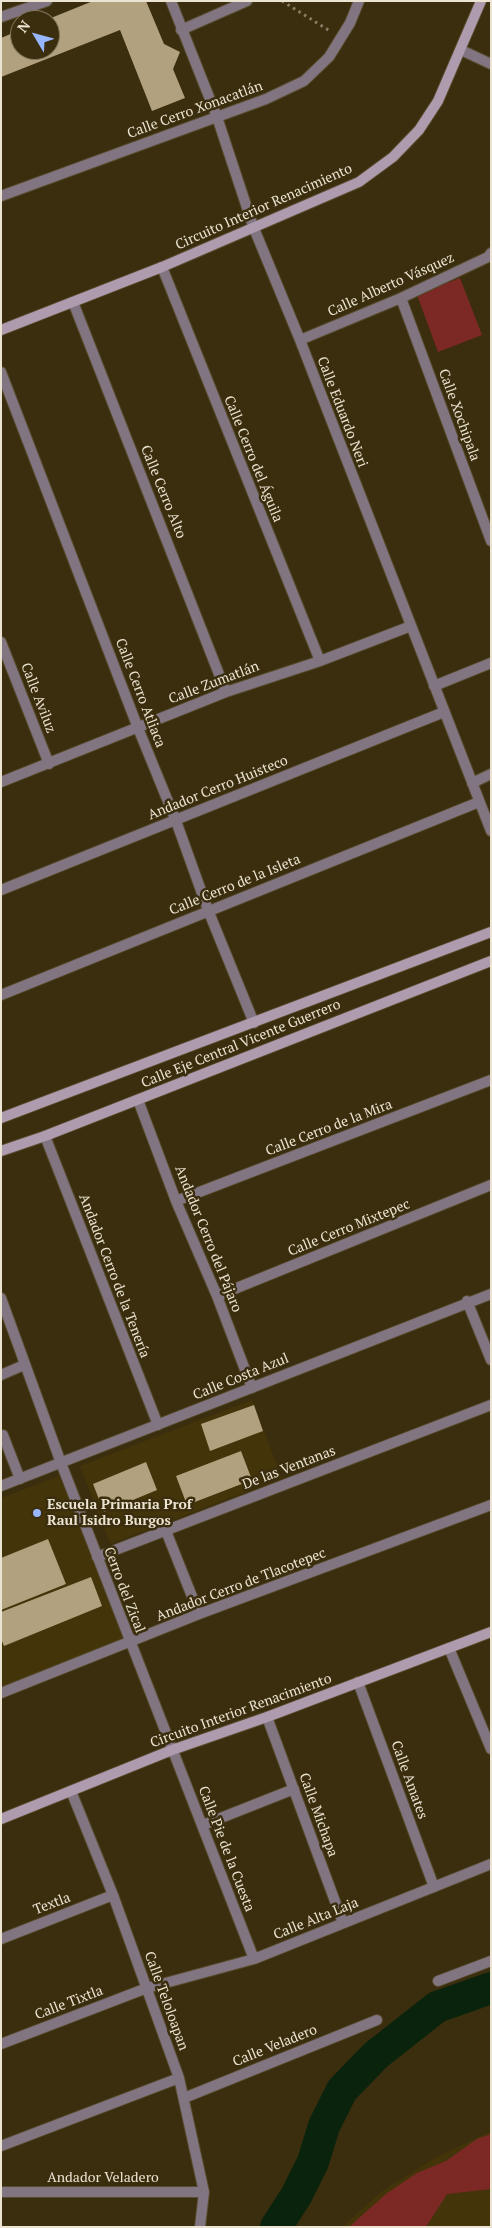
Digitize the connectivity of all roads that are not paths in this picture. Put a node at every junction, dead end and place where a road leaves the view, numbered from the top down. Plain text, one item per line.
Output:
1 (47, 1) edge
2 (171, 1) edge
3 (246, 1) edge
4 (359, 1) edge
5 (481, 1) edge
6 (1, 17) edge
7 (181, 30) junction
8 (461, 50) junction
9 (491, 64) edge
10 (217, 117) junction
11 (1, 196) edge
12 (253, 226) junction
13 (490, 259) edge
14 (162, 268) junction
15 (401, 298) junction
16 (73, 302) junction
17 (1, 330) edge
18 (300, 340) junction
19 (1, 372) edge
20 (491, 541) edge
21 (411, 626) junction
22 (1, 642) edge
23 (320, 661) junction
24 (491, 663) edge
25 (434, 686) junction
26 (226, 692) junction
27 (444, 712) junction
28 (138, 728) junction
29 (49, 764) junction
30 (491, 774) edge
31 (1, 782) edge
32 (472, 783) junction
33 (479, 802) junction
34 (176, 821) junction
35 (491, 831) edge
36 (1, 890) edge
37 (208, 910) junction
38 (491, 932) edge
39 (491, 961) edge
40 (1, 994) edge
41 (254, 1023) junction
42 (491, 1080) edge
43 (138, 1100) junction
44 (1, 1118) edge
45 (45, 1136) junction
46 (1, 1151) edge
47 (491, 1185) edge
48 (176, 1201) junction
49 (491, 1294) edge
50 (217, 1296) junction
51 (1, 1298) edge
52 (467, 1301) junction
53 (491, 1360) edge
54 (24, 1366) junction
55 (1, 1375) edge
56 (252, 1388) junction
57 (491, 1404) edge
58 (158, 1425) junction
59 (3, 1435) dead end
60 (61, 1463) junction
61 (20, 1479) junction
62 (1, 1486) edge
63 (491, 1505) edge
64 (166, 1530) junction
65 (97, 1557) junction
66 (199, 1614) junction
67 (491, 1632) edge
68 (130, 1642) junction
69 (449, 1648) junction
70 (358, 1682) junction
71 (1, 1693) edge
72 (267, 1717) junction
73 (491, 1749) edge
74 (172, 1750) junction
75 (294, 1789) junction
76 (71, 1791) junction
77 (1, 1818) edge
78 (204, 1825) junction
79 (491, 1864) edge
80 (434, 1886) junction
81 (113, 1896) junction
82 (343, 1924) junction
83 (1, 1939) edge
84 (254, 1959) junction
85 (491, 1962) edge
86 (438, 1981) dead end
87 (147, 1988) junction
88 (377, 2020) dead end
89 (1, 2044) edge
90 (180, 2078) junction
91 (184, 2098) junction
92 (1, 2146) edge
93 (1, 2192) edge
94 (204, 2192) junction
95 (200, 2227) edge

1 - 6 street
2 - 7 street, Calle Eduardo Neri
3 - 7 street
4 - 10 street, Calle Cerro Xonacatlán
5 - 8 main road, Circuito Interior Renacimiento
7 - 10 street, Calle Eduardo Neri
8 - 9 street
8 - 12 main road, Circuito Interior Renacimiento
10 - 11 street, Calle Cerro Xonacatlán
10 - 12 street, Calle Eduardo Neri
12 - 14 main road, Circuito Interior Renacimiento
12 - 18 street, Calle Eduardo Neri
13 - 15 street, Calle Alberto Vásquez
14 - 16 main road, Circuito Interior Renacimiento
14 - 23 street, Calle Cerro del Águila
15 - 18 street, Calle Alberto Vásquez
15 - 20 street, Calle Xochipala
16 - 17 main road, Circuito Interior Renacimiento
16 - 26 street, Calle Cerro Alto
18 - 21 street, Calle Eduardo Neri
19 - 28 street, Calle Cerro Atliaca
21 - 23 street, Calle Zumatlán
21 - 25 street, Calle Eduardo Neri
22 - 29 street, Calle Aviluz
23 - 26 street, Calle Zumatlán
24 - 25 street
25 - 27 street, Calle Eduardo Neri
26 - 28 street, Calle Zumatlán
27 - 32 street, Calle Eduardo Neri
27 - 34 street, Andador Cerro Huisteco
28 - 29 street, Calle Zumatlán
28 - 34 street, Calle Cerro Atliaca
29 - 31 street, Calle Zumatlán
30 - 32 street
32 - 33 street, Calle Eduardo Neri
33 - 35 street, Calle Eduardo Neri
33 - 37 street, Calle Cerro de la Isleta
34 - 36 street, Andador Cerro Huisteco
34 - 37 street, Calle Cerro Atliaca
37 - 40 street, Calle Cerro de la Isleta
37 - 41 street, Calle Cerro Atliaca
38 - 41 main road, Calle Eje Central Vicente Guerrero
39 - 43 main road, Calle Eje Central Vicente Guerrero
41 - 44 main road, Calle Eje Central Vicente Guerrero
42 - 48 street, Calle Cerro de la Mira
43 - 45 main road, Calle Eje Central Vicente Guerrero
43 - 48 street, Andador Cerro del Pájaro
45 - 46 main road, Calle Eje Central Vicente Guerrero
45 - 58 street, Andador Cerro de la Tenería
47 - 50 street, Calle Cerro Mixtepec
48 - 50 street, Andador Cerro del Pájaro
49 - 52 street, Calle Costa Azul
50 - 56 street, Andador Cerro del Pájaro
51 - 54 street, Cerro del Zical
52 - 53 street
52 - 56 street, Calle Costa Azul
54 - 55 street
54 - 60 street, Cerro del Zical
56 - 58 street, Calle Costa Azul
57 - 64 street, De las Ventanas
58 - 60 street, Calle Costa Azul
59 - 61 street
60 - 61 street, Calle Costa Azul
60 - 65 street, Cerro del Zical
61 - 62 street, Calle Costa Azul
63 - 66 street, Andador Cerro de Tlacotepec
64 - 65 street, De las Ventanas
64 - 66 street
65 - 68 street, Cerro del Zical
66 - 68 street, Andador Cerro de Tlacotepec
67 - 69 main road, Circuito Interior Renacimiento
68 - 71 street, Andador Cerro de Tlacotepec
68 - 74 street, Cerro del Zical
69 - 70 main road, Circuito Interior Renacimiento
69 - 73 street
70 - 72 main road, Circuito Interior Renacimiento
70 - 80 street, Calle Amates
72 - 74 main road, Circuito Interior Renacimiento
72 - 75 street, Calle Michapa
74 - 76 main road, Circuito Interior Renacimiento
74 - 78 street, Calle Pie de la Cuesta
75 - 78 street
75 - 82 street, Calle Michapa
76 - 77 main road, Circuito Interior Renacimiento
76 - 81 street, Calle Teloloapan
78 - 84 street, Calle Pie de la Cuesta
79 - 80 street, Calle Alta Laja
80 - 82 street, Calle Alta Laja
81 - 83 street, Textla
81 - 87 street, Calle Teloloapan
82 - 84 street, Calle Alta Laja
84 - 87 street, Calle Alta Laja
85 - 86 street
87 - 89 street, Calle Tixtla
87 - 90 street, Calle Teloloapan
88 - 91 street, Calle Veladero
90 - 91 street, Calle Teloloapan
90 - 92 street
91 - 94 street, Calle Teloloapan
93 - 94 street, Andador Veladero
94 - 95 street, Calle Teloloapan

